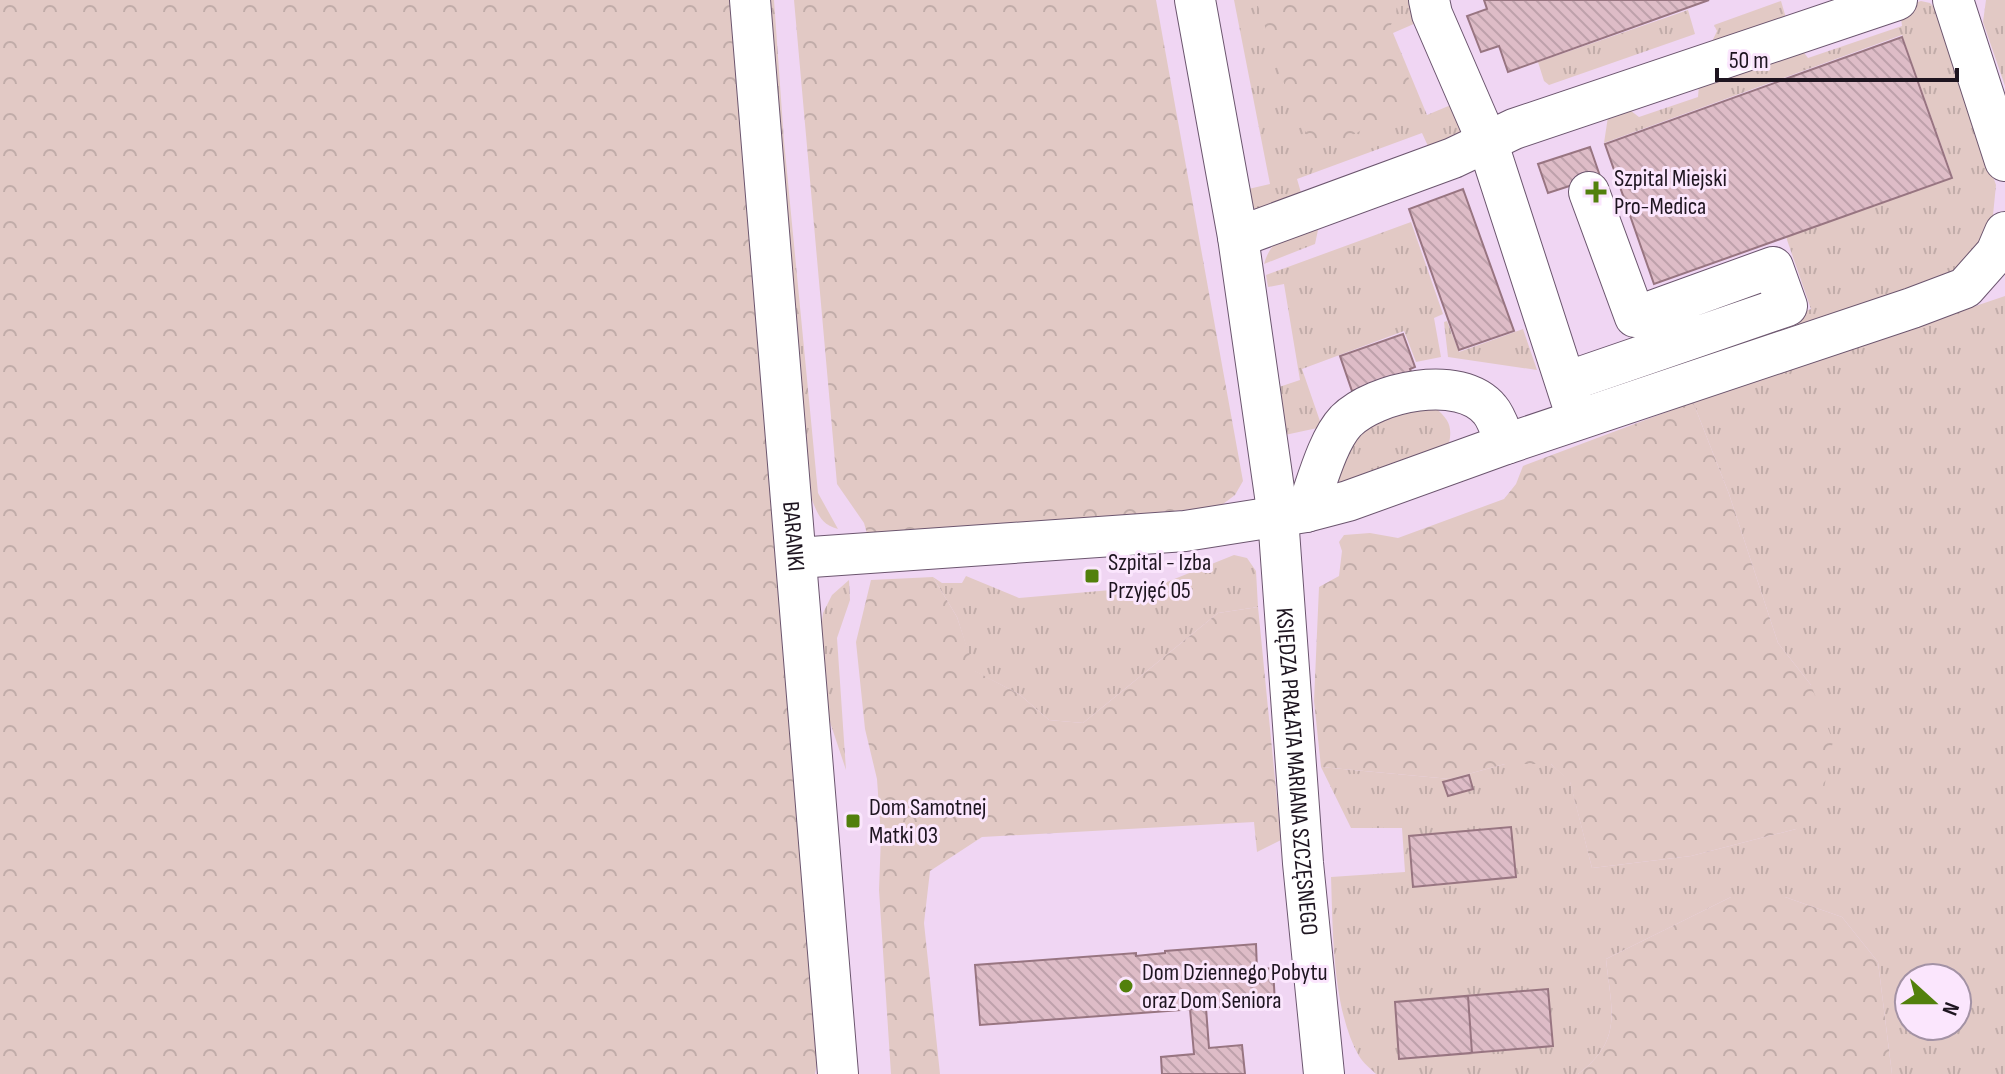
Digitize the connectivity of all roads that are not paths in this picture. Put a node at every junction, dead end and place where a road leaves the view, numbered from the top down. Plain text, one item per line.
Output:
1 (750, 0) edge
2 (1195, 0) edge
3 (1429, 0) edge
4 (1897, 0) edge
5 (1953, 0) edge
6 (1487, 141) junction
7 (2005, 161) edge
8 (1589, 192) dead end
9 (2005, 232) edge
10 (1238, 237) junction
11 (1566, 382) junction
12 (1578, 421) junction
13 (1506, 444) junction
14 (1292, 515) junction
15 (797, 558) junction
16 (838, 1074) edge
17 (1324, 1074) edge

1 - 15 street, BARANKI
2 - 10 street, KSIĘDZA PRAŁATA MARIANA SZCZĘSNEGO
3 - 6 street
4 - 6 street
5 - 7 street
6 - 10 street
6 - 11 street
8 - 11 street
9 - 12 street
10 - 14 street, KSIĘDZA PRAŁATA MARIANA SZCZĘSNEGO
11 - 12 street
12 - 13 street
13 - 14 street
13 - 14 street
14 - 15 street
14 - 17 street, KSIĘDZA PRAŁATA MARIANA SZCZĘSNEGO
15 - 16 street, BARANKI

